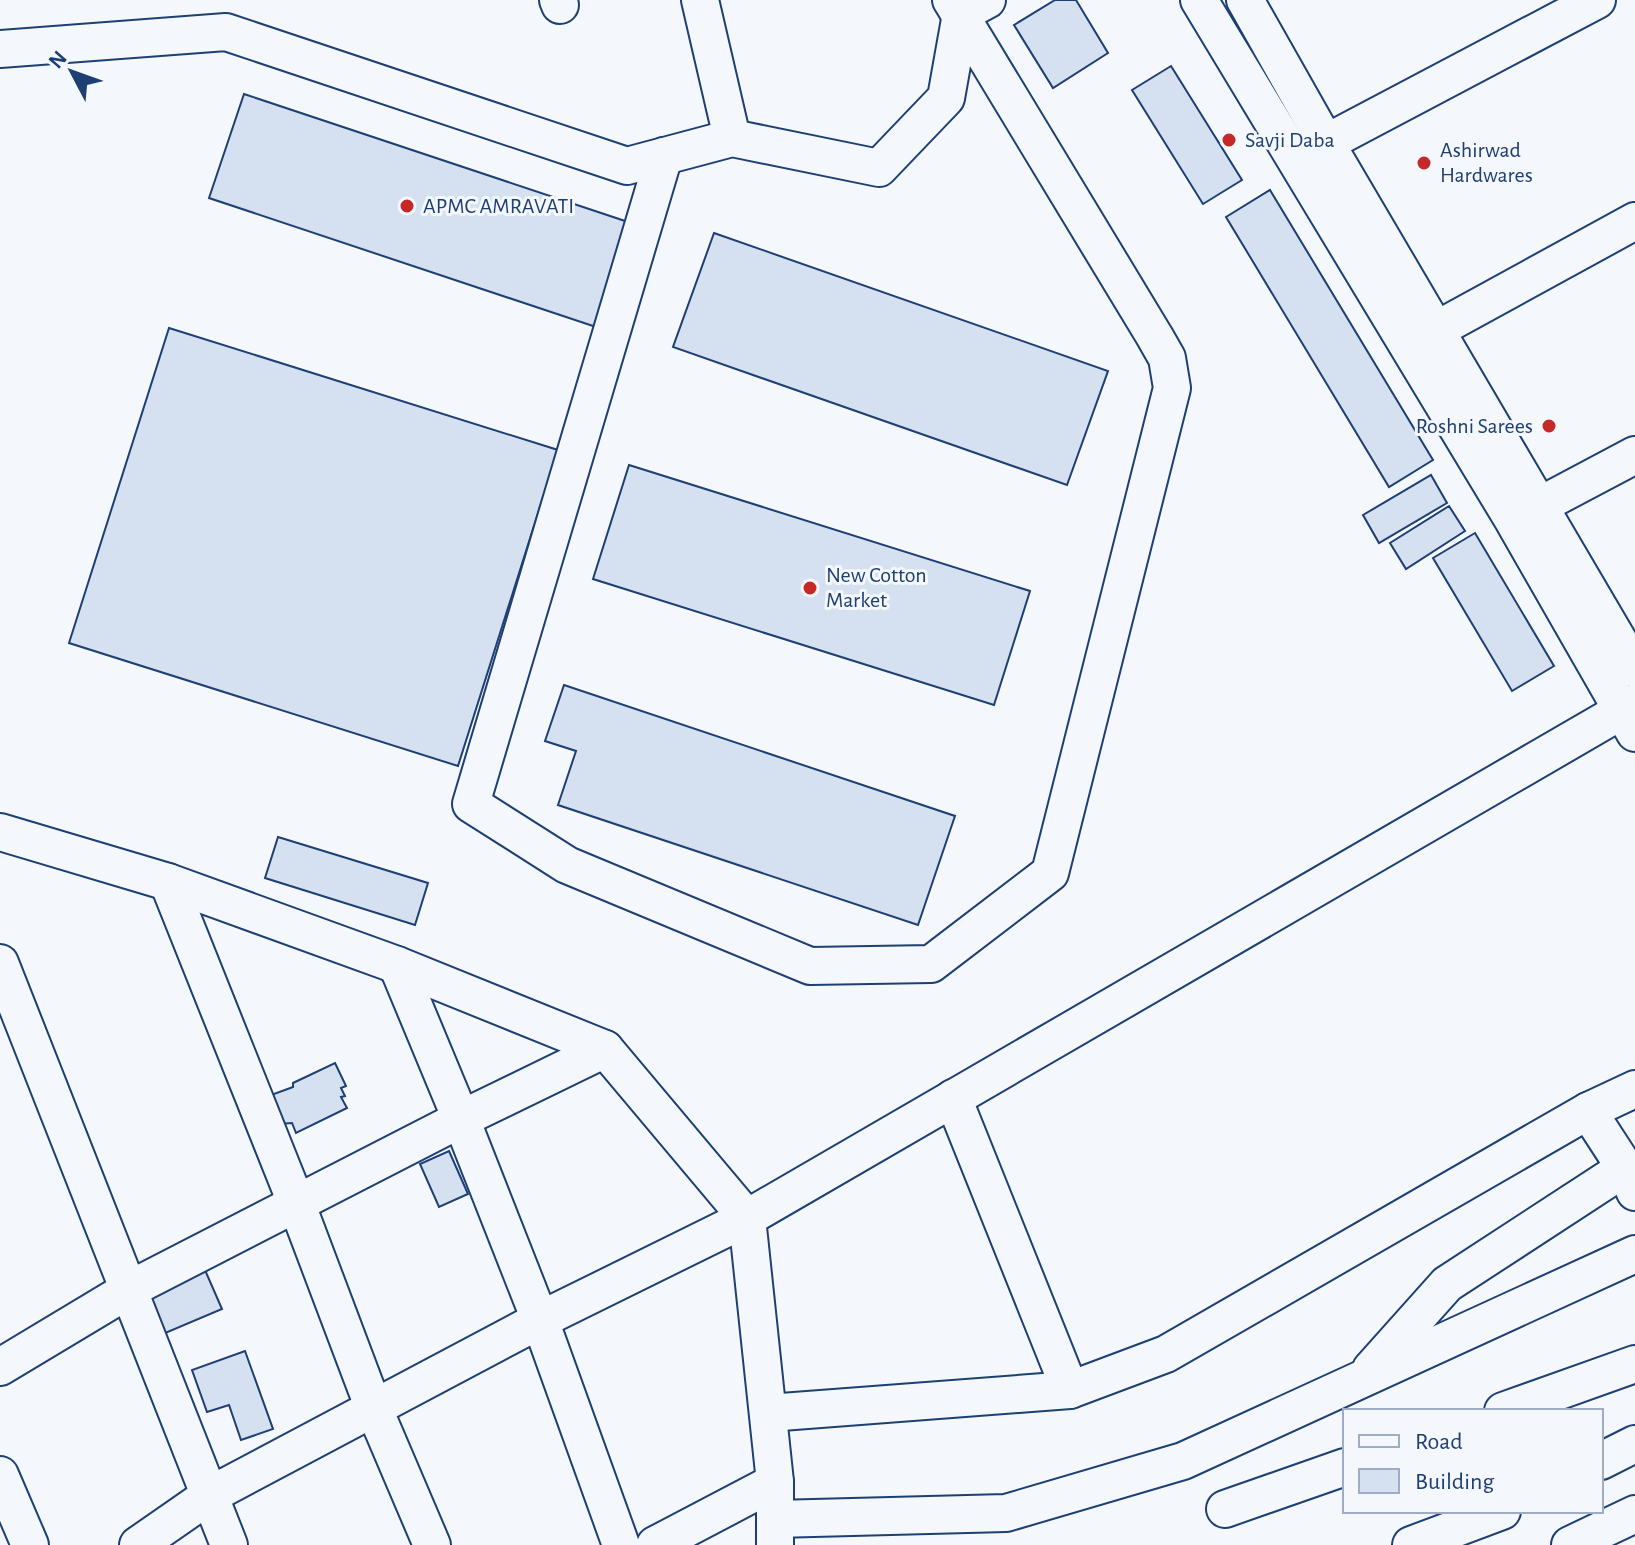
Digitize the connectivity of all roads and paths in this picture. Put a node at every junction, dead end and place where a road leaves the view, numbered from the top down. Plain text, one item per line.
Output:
1 (700, 0) edge
2 (1199, 0) edge
3 (1245, 0) edge
4 (1597, 0) edge
5 (967, 5) edge
6 (0, 49) edge
7 (732, 138) junction
8 (1311, 152) junction
9 (664, 156) junction
10 (1635, 221) edge
11 (1420, 336) junction
12 (1635, 455) edge
13 (1526, 513) junction
14 (1635, 669) edge
15 (1631, 715) edge
16 (0, 832) edge
17 (168, 882) junction
18 (0, 963) edge
19 (397, 965) junction
20 (605, 1049) junction
21 (1635, 1089) edge
22 (953, 1098) junction
23 (1588, 1111) junction
24 (461, 1119) junction
25 (1630, 1180) edge
26 (297, 1205) junction
27 (747, 1218) junction
28 (1635, 1254) edge
29 (130, 1289) junction
30 (540, 1320) junction
31 (1635, 1364) edge
32 (0, 1367) edge
33 (1362, 1379) junction
34 (1070, 1390) junction
35 (374, 1409) junction
36 (1509, 1409) edge
37 (768, 1413) junction
38 (1635, 1444) edge
39 (1603, 1460) edge
40 (1343, 1468) edge
41 (0, 1475) edge
42 (775, 1482) junction
43 (210, 1495) junction
44 (1225, 1509) dead end
45 (1497, 1513) edge
46 (1635, 1514) edge
47 (775, 1532) edge
48 (30, 1545) edge
49 (138, 1545) edge
50 (229, 1545) edge
51 (432, 1545) edge
52 (621, 1545) edge
53 (655, 1545) edge
54 (1411, 1545) edge
55 (1570, 1545) edge

1 - 7 street
2 - 8 street
3 - 8 street
4 - 8 street
5 - 7 street
5 - 9 street
6 - 9 street
7 - 9 street
8 - 11 street
10 - 11 street
11 - 13 street
12 - 13 street
13 - 14 street
13 - 15 street
15 - 22 street
16 - 17 street
17 - 19 street
17 - 26 street
18 - 29 street
19 - 20 street
19 - 24 street
20 - 24 street
20 - 27 street
21 - 23 street
22 - 27 street
22 - 34 street
23 - 25 street
23 - 34 street
24 - 26 street
24 - 30 street
25 - 33 street
26 - 29 street
26 - 35 street
27 - 30 street
27 - 37 street
28 - 33 street
29 - 32 street
29 - 43 street
30 - 35 street
30 - 52 street
31 - 36 street
33 - 47 street
34 - 37 street
35 - 43 street
35 - 51 street
37 - 42 street
38 - 39 street
40 - 44 street
41 - 48 street
42 - 47 street
42 - 53 street
43 - 49 street
43 - 50 street
45 - 54 street
46 - 55 street

